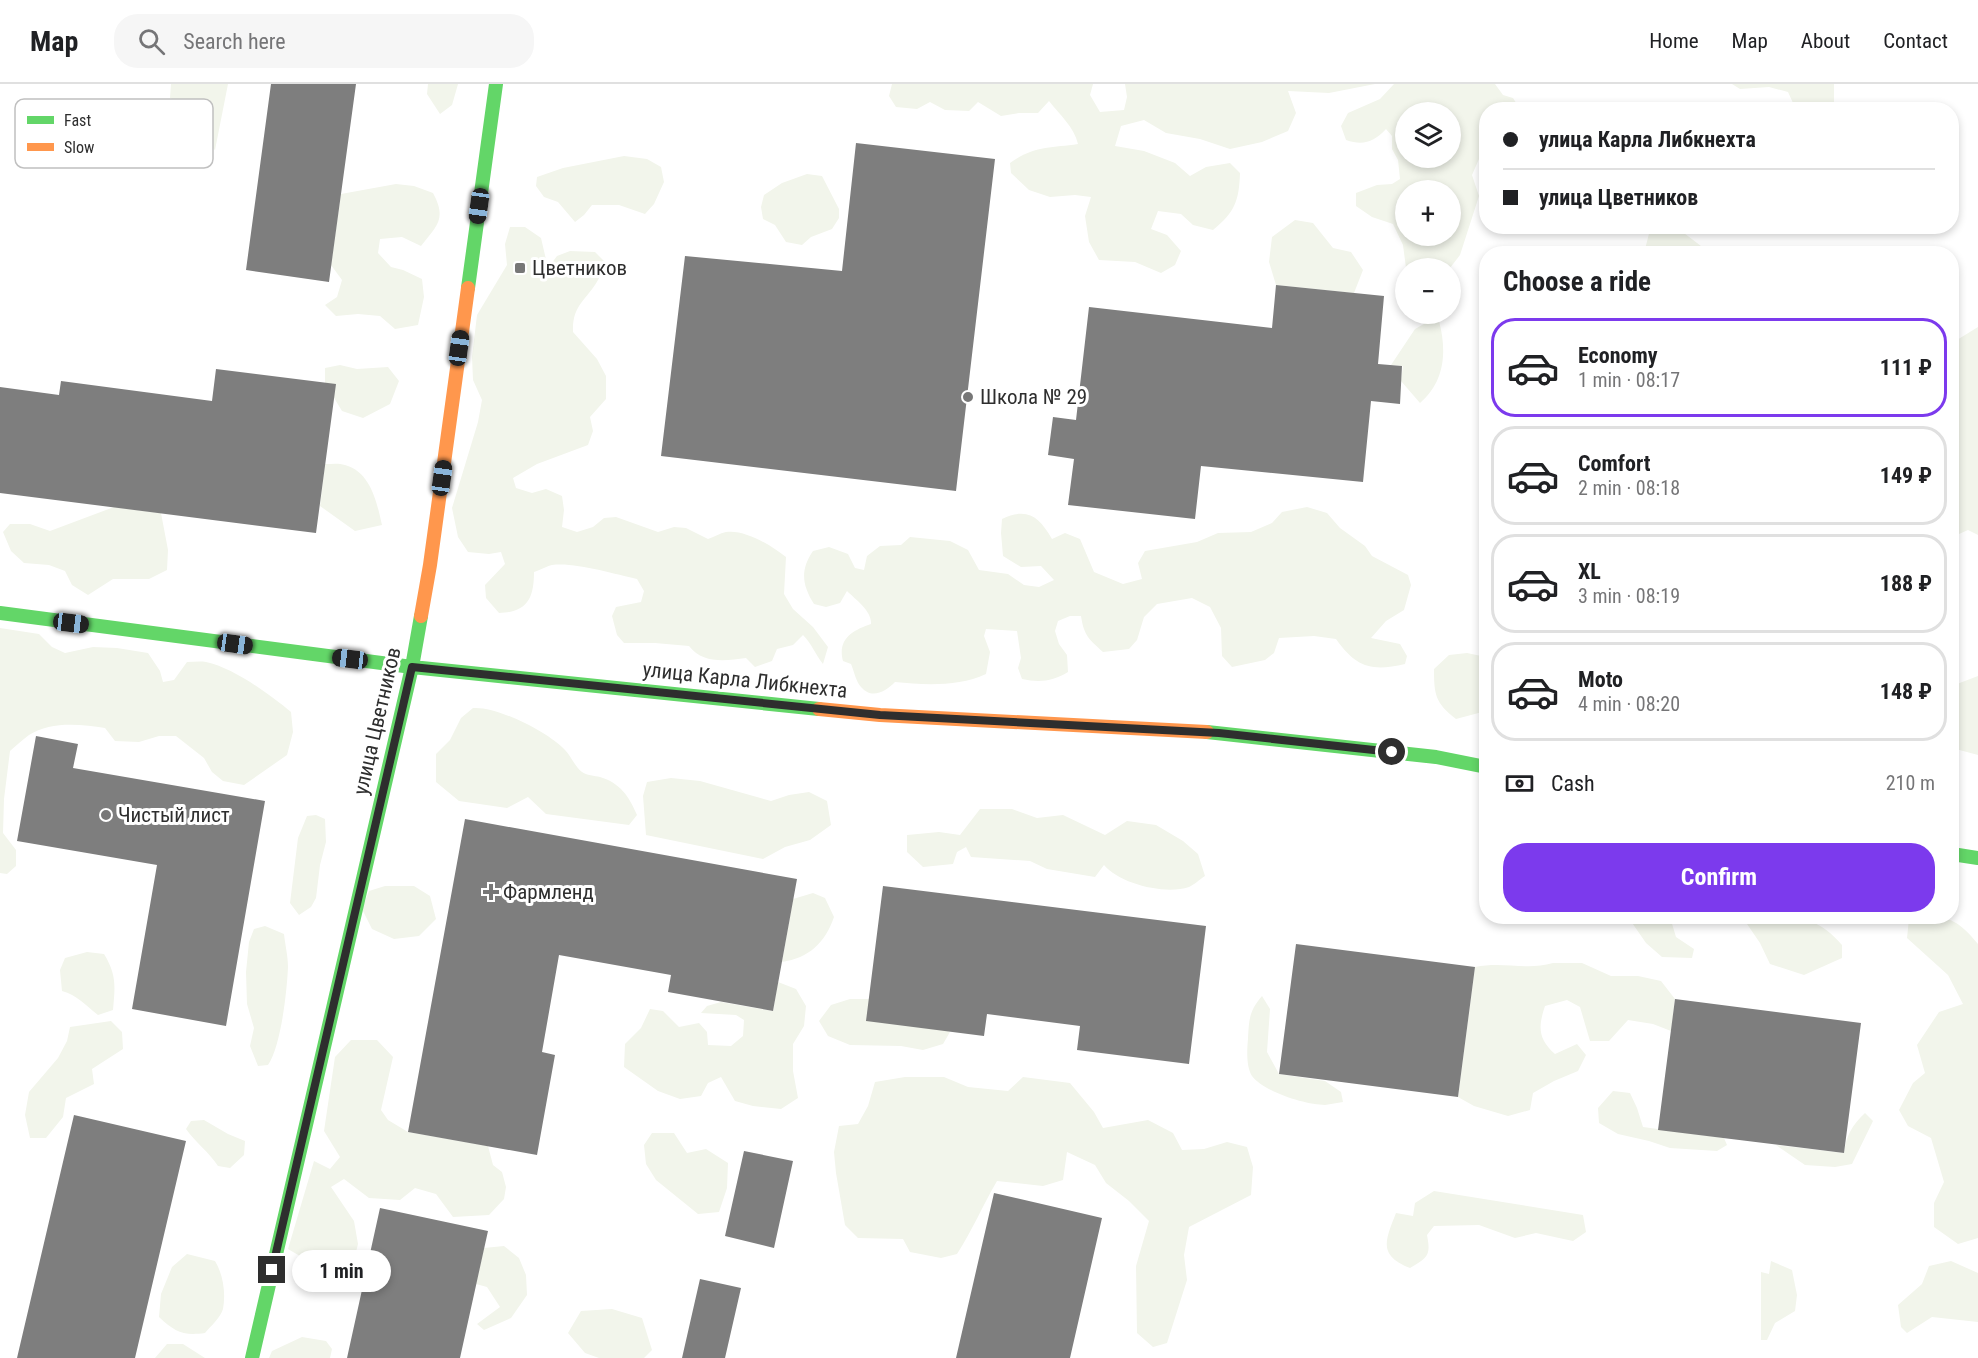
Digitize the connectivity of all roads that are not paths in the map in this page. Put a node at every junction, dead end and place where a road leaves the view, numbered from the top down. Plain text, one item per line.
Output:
1 (496, 84) edge
2 (0, 613) edge
3 (412, 667) junction
4 (1479, 765) edge
5 (1959, 855) edge
6 (1978, 858) edge
7 (252, 1358) edge

1 - 3 main road, улица Цветников
2 - 3 main road, улица Карла Либкнехта
3 - 4 main road, улица Карла Либкнехта
3 - 7 main road, улица Цветников
5 - 6 main road

